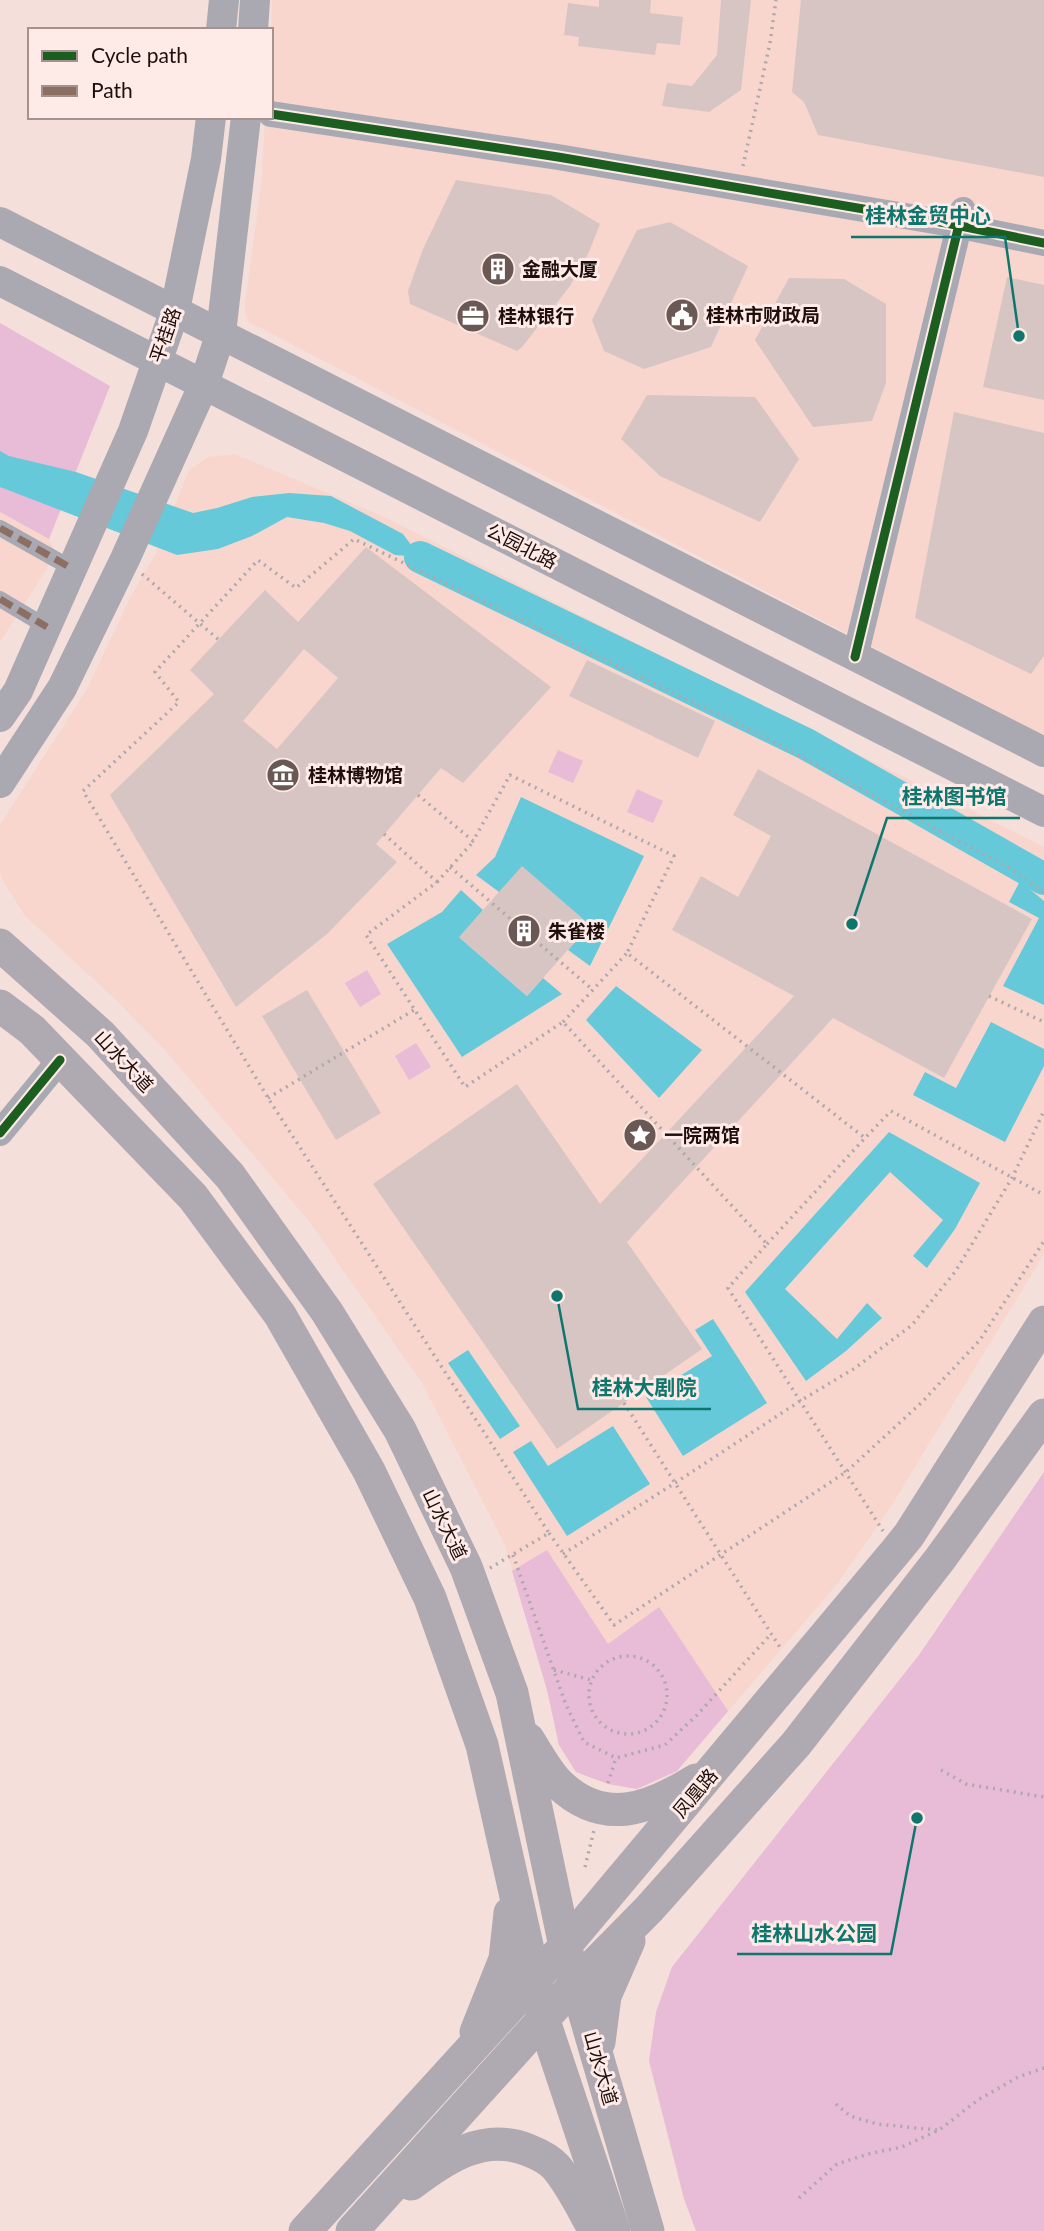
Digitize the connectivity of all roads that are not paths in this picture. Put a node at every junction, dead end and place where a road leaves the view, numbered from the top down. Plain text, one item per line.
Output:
1 (224, 0) edge
2 (256, 0) edge
3 (221, 28) edge
4 (253, 28) edge
5 (273, 98) edge
6 (273, 114) edge
7 (211, 119) edge
8 (246, 119) edge
9 (955, 215) junction
10 (0, 222) edge
11 (1044, 226) edge
12 (1044, 243) edge
13 (0, 281) edge
14 (175, 310) junction
15 (220, 333) junction
16 (157, 360) junction
17 (204, 384) junction
18 (0, 528) edge
19 (78, 555) junction
20 (0, 599) edge
21 (47, 627) junction
22 (850, 655) junction
23 (0, 717) edge
24 (1044, 752) edge
25 (0, 783) edge
26 (1044, 811) edge
27 (0, 945) edge
28 (0, 1006) edge
29 (60, 1060) junction
30 (0, 1133) edge
31 (1044, 1322) edge
32 (1044, 1415) edge
33 (519, 1724) junction
34 (723, 1760) junction
35 (507, 1855) junction
36 (649, 1909) junction
37 (565, 1946) junction
38 (534, 1980) junction
39 (576, 1983) junction
40 (544, 2021) junction
41 (448, 2075) junction
42 (605, 2083) junction
43 (354, 2229) edge
44 (305, 2231) edge
45 (595, 2231) edge
46 (614, 2231) edge
47 (648, 2231) edge

1 - 3 main road
2 - 4 main road
5 - 9 street
6 - 9 street
7 - 14 main road, 平桂路
8 - 15 main road
9 - 11 street
9 - 12 street
9 - 22 street
10 - 14 main road
13 - 16 main road, 公园北路
14 - 15 main road
14 - 16 main road, 平桂路
15 - 17 main road
15 - 22 main road
16 - 17 main road, 公园北路
16 - 19 main road, 平桂路
17 - 25 main road
17 - 26 main road, 公园北路
18 - 19 street
19 - 21 main road, 平桂路
20 - 21 street
21 - 23 main road, 平桂路
22 - 24 main road
27 - 33 main road, 山水大道
28 - 29 main road, 山水大道
29 - 30 street
29 - 35 main road, 山水大道
31 - 34 main road, 凤凰路
32 - 36 main road
33 - 34 main road
33 - 37 main road, 山水大道
34 - 37 main road, 凤凰路
35 - 38 main road, 山水大道
35 - 41 main road
36 - 39 main road
36 - 42 main road
37 - 38 main road, 凤凰路
37 - 39 main road, 山水大道
38 - 40 main road, 山水大道
38 - 41 main road, 凤凰路
39 - 40 main road
39 - 42 main road, 山水大道
40 - 43 main road
40 - 46 main road, 山水大道
41 - 44 main road, 凤凰路
42 - 47 main road, 山水大道
43 - 45 main road

